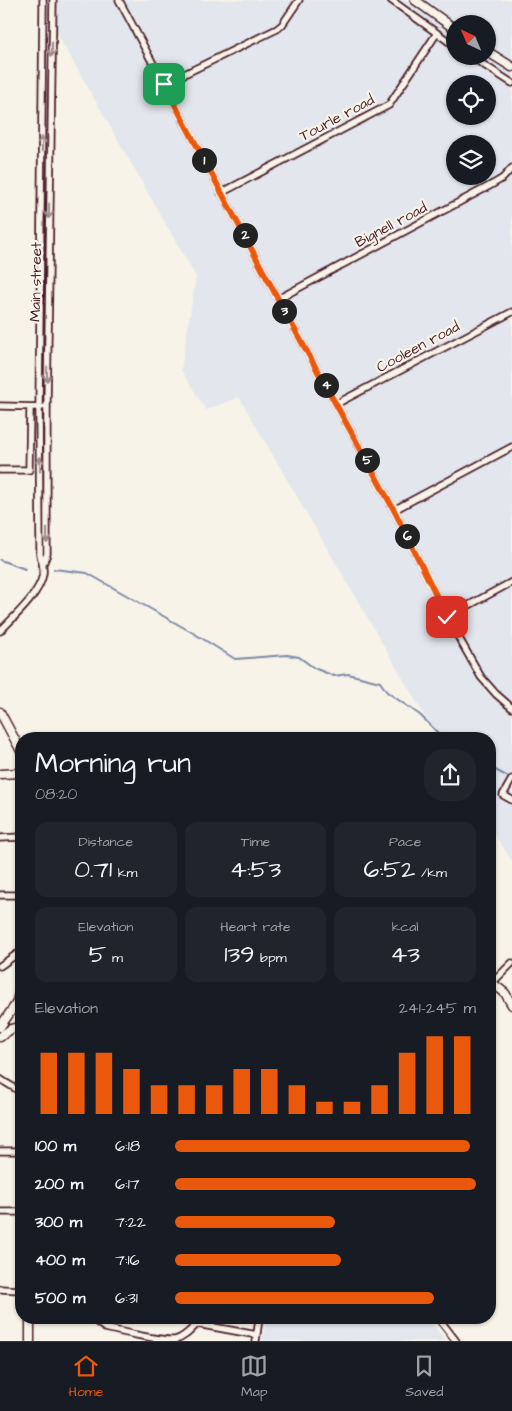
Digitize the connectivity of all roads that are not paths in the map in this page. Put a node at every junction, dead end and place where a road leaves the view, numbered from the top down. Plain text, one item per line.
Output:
1 (43, 0) edge
2 (53, 0) edge
3 (119, 0) edge
4 (299, 0) edge
5 (391, 0) edge
6 (415, 0) edge
7 (446, 22) edge
8 (437, 33) junction
9 (446, 40) edge
10 (496, 57) edge
11 (484, 65) edge
12 (512, 67) edge
13 (164, 84) junction
14 (512, 84) edge
15 (512, 168) edge
16 (221, 193) junction
17 (278, 299) junction
18 (512, 312) edge
19 (336, 404) junction
20 (0, 406) edge
21 (30, 407) junction
22 (40, 407) junction
23 (47, 408) junction
24 (512, 447) edge
25 (0, 470) edge
26 (394, 510) junction
27 (43, 564) junction
28 (512, 582) edge
29 (447, 617) junction
30 (0, 630) edge
31 (512, 708) edge
32 (0, 712) edge
33 (15, 736) edge
34 (15, 773) edge
35 (0, 774) edge
36 (512, 779) edge
37 (512, 800) edge
38 (15, 837) edge
39 (0, 838) edge
40 (0, 895) edge
41 (15, 895) edge
42 (15, 955) edge
43 (512, 963) edge
44 (0, 966) edge
45 (496, 977) edge
46 (496, 986) edge
47 (15, 1005) edge
48 (512, 1005) edge
49 (0, 1027) edge
50 (15, 1028) edge
51 (0, 1037) edge
52 (0, 1079) edge
53 (15, 1088) edge
54 (0, 1151) edge
55 (15, 1151) edge
56 (0, 1212) edge
57 (15, 1212) edge
58 (0, 1289) edge
59 (15, 1290) edge
60 (30, 1324) edge
61 (99, 1324) edge
62 (193, 1324) edge
63 (207, 1324) edge
64 (259, 1324) edge
65 (443, 1324) edge
66 (256, 1338) edge
67 (30, 1341) edge
68 (456, 1341) edge

22 -> 1 street, Main street
2 -> 23 street, Main street
3 - 13 street
4 - 13 street
5 - 8 street
6 - 7 street
8 - 9 street
8 - 16 street, Tourle road
10 - 12 street
11 - 14 street
13 - 16 street
15 - 17 street, Bignell road
16 - 17 street
17 - 19 street
18 - 19 street, Cooleen road
19 - 26 street
20 - 21 street
21 - 22 street
21 - 25 street
22 - 23 street
27 -> 22 street, Main street
23 -> 27 street, Main street
24 - 26 street
26 - 29 street
27 - 30 street, Main street
28 - 29 street
29 - 31 street
32 - 33 street
34 - 35 street
36 - 37 street
38 - 39 street
40 - 41 street
42 - 44 street
43 - 45 street
46 - 48 street
47 - 49 street
50 - 51 street
52 - 53 street
54 - 55 street
56 - 57 street
58 - 59 street
60 - 67 street
61 - 62 street
63 - 66 street
64 - 66 street
65 - 68 street

